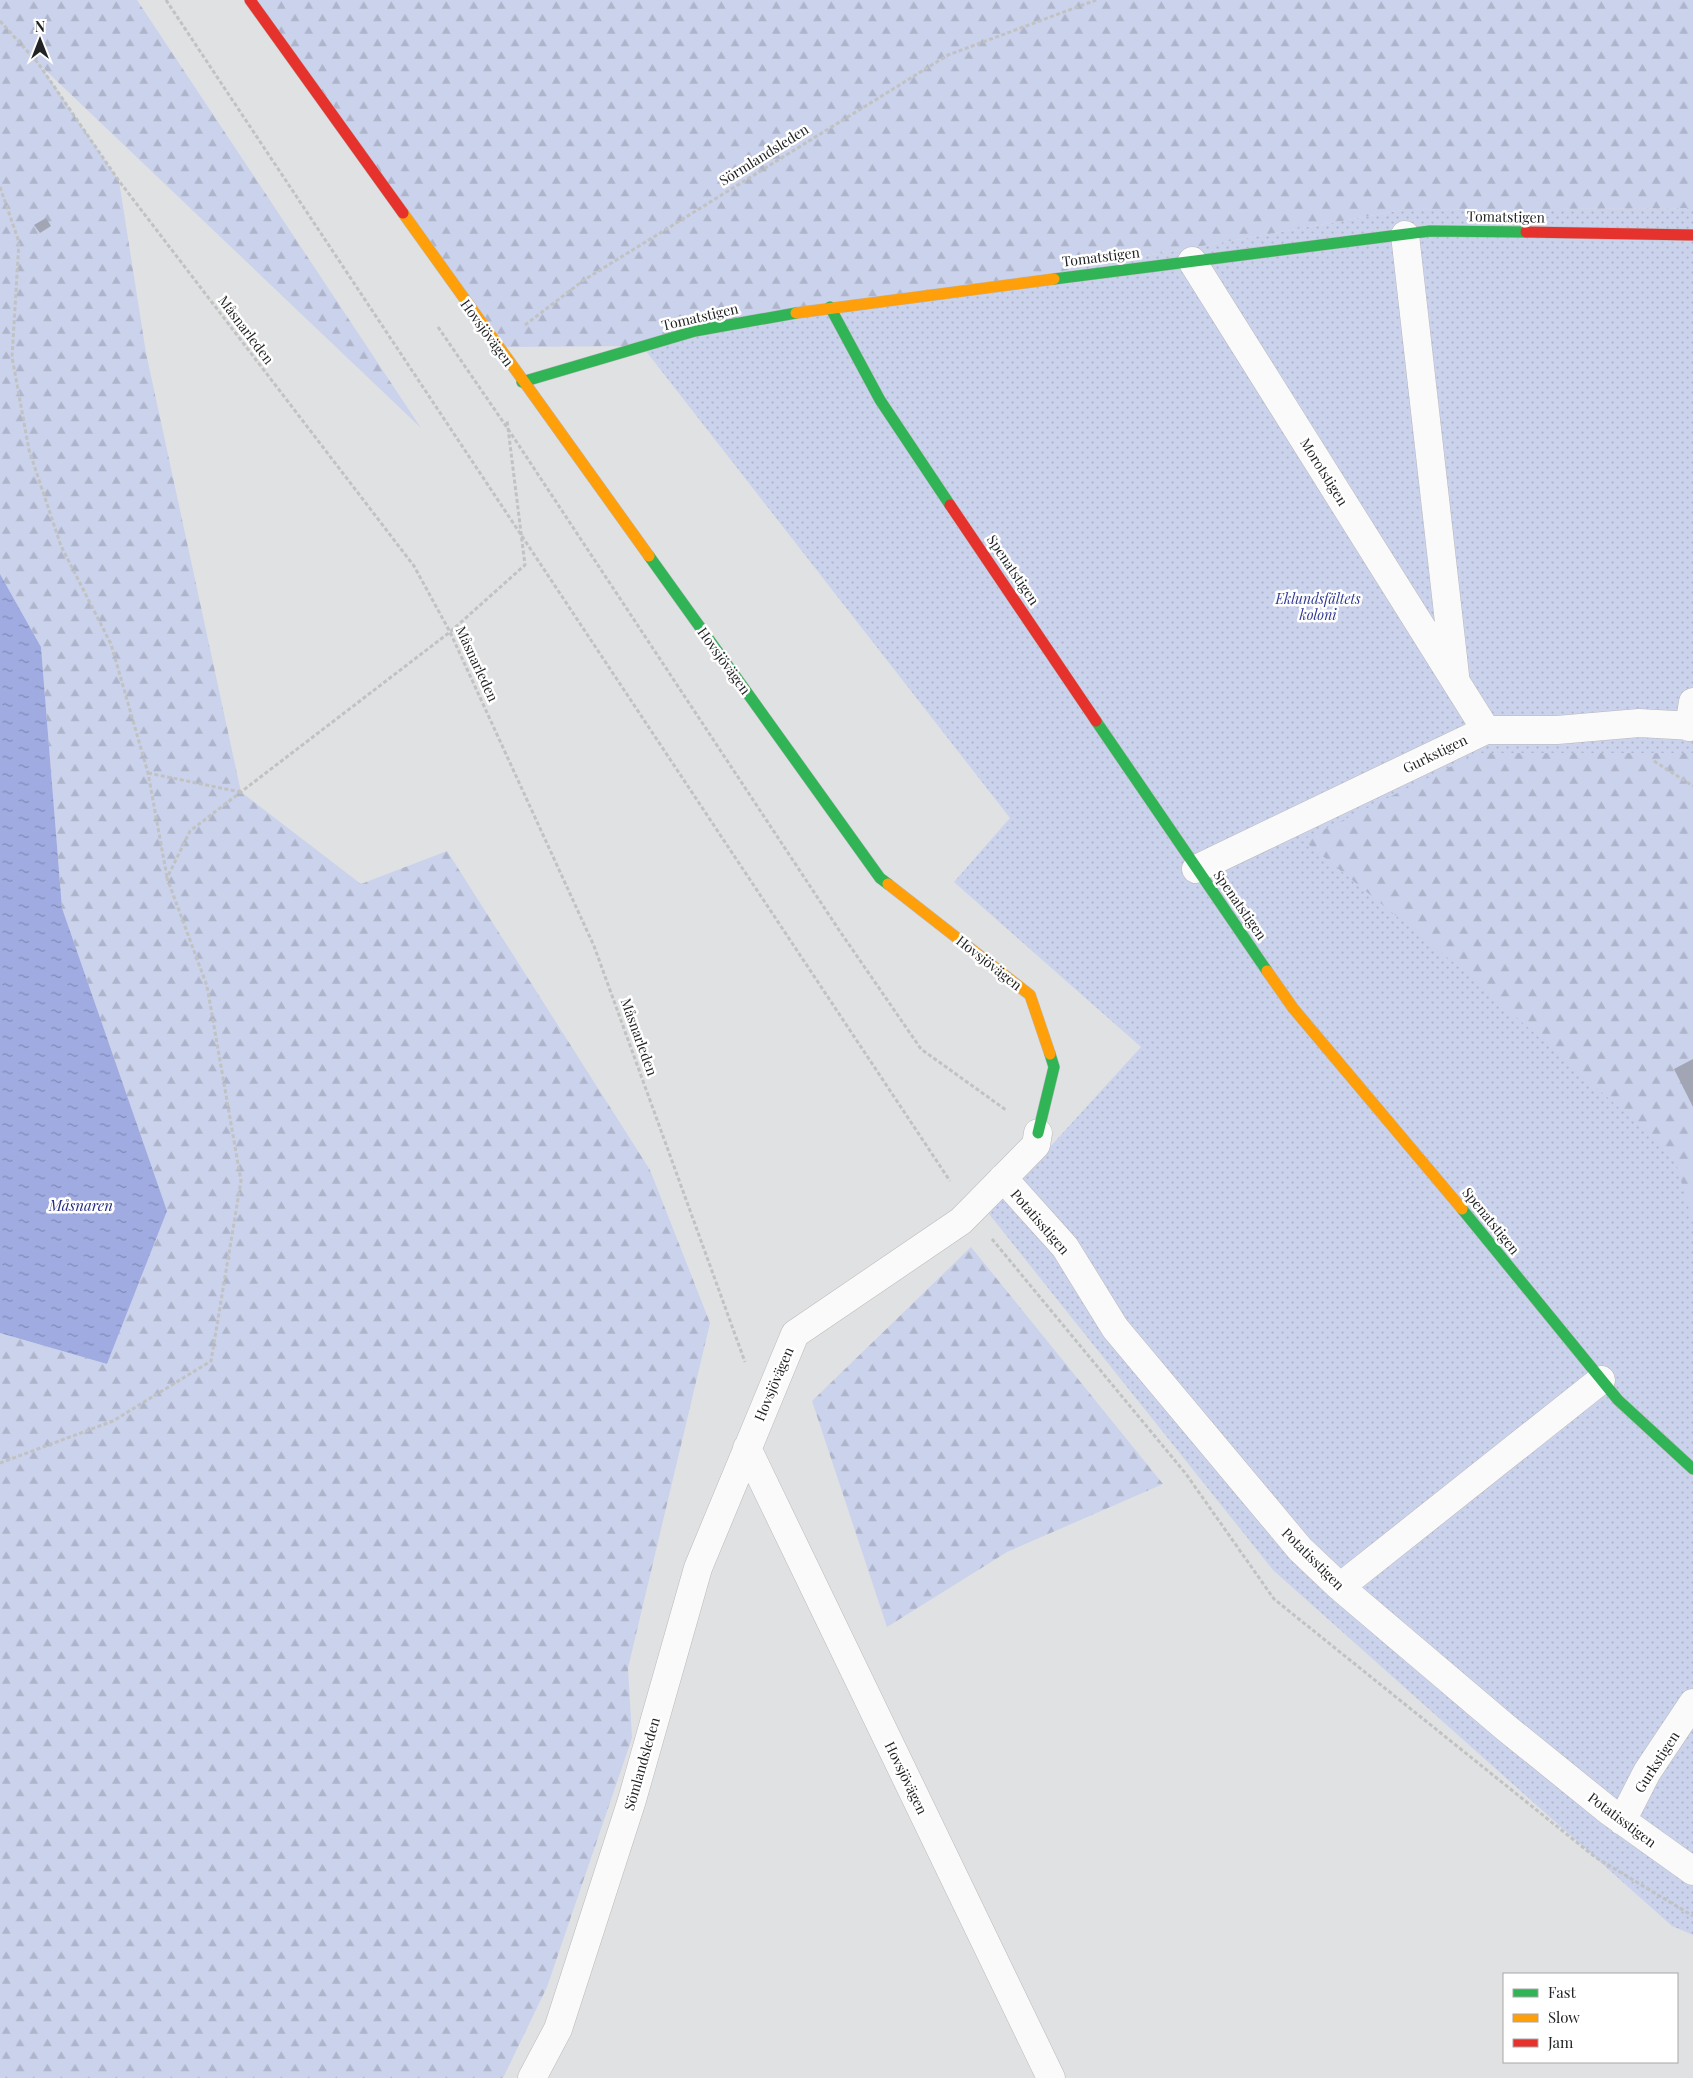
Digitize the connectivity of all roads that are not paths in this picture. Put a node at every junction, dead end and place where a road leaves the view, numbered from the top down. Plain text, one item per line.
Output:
1 (250, 0) edge
2 (1406, 235) junction
3 (1693, 235) edge
4 (1192, 261) junction
5 (830, 307) junction
6 (522, 382) junction
7 (1456, 683) junction
8 (1692, 719) edge
9 (1486, 730) junction
10 (1196, 869) junction
11 (1038, 1133) joint
12 (1003, 1178) junction
13 (1601, 1380) junction
14 (747, 1448) junction
15 (1693, 1469) edge
16 (1340, 1587) junction
17 (1693, 1703) edge
18 (1622, 1821) junction
19 (1693, 1871) edge
20 (532, 2078) edge
21 (1051, 2078) edge

1 - 6 street, Hovsjövägen
2 - 3 street, Tomatstigen
2 - 4 street, Tomatstigen
2 - 7 street, Morotstigen
4 - 5 street, Tomatstigen
4 - 7 street, Morotstigen
5 - 6 street, Tomatstigen
5 - 10 street, Spenatstigen
6 - 11 street, Hovsjövägen
7 - 9 street, Morotstigen
8 - 9 street, Gurkstigen
9 - 10 street, Gurkstigen
10 - 13 street, Spenatstigen
11 - 12 street, Hovsjövägen
12 - 14 street, Hovsjövägen
12 - 16 street, Potatisstigen
13 - 15 street, Spenatstigen
13 - 16 street
14 - 20 street, Sömlandsleden
14 - 21 street, Hovsjövägen
16 - 18 street, Potatisstigen
17 - 18 street, Gurkstigen
18 - 19 street, Potatisstigen

